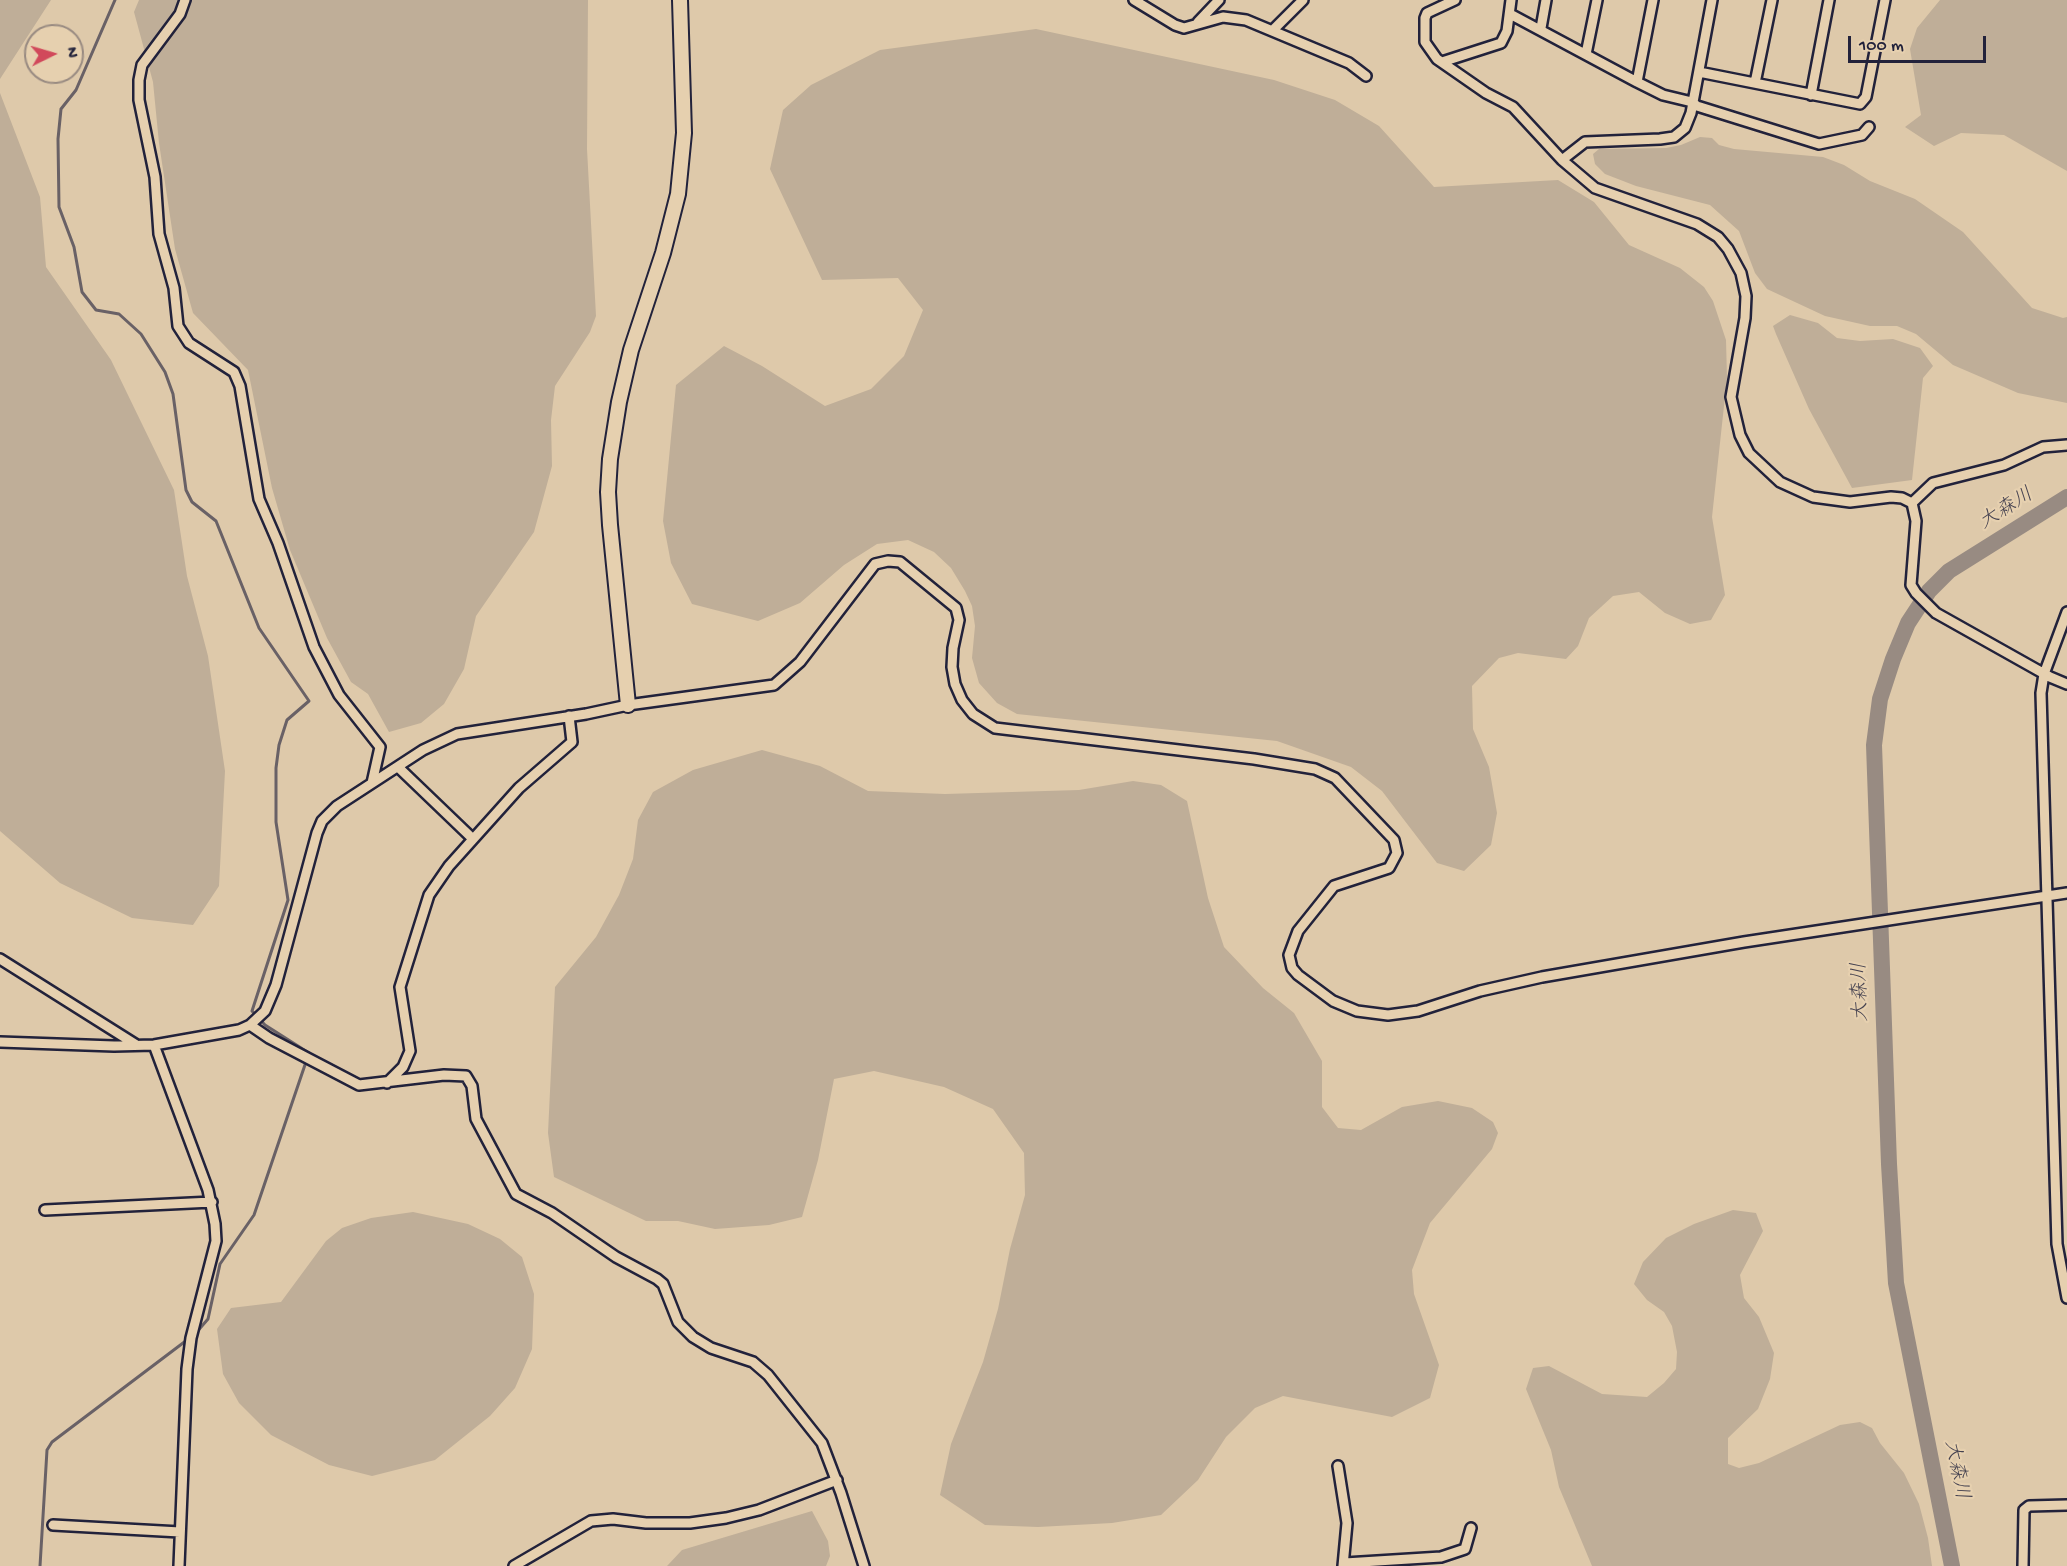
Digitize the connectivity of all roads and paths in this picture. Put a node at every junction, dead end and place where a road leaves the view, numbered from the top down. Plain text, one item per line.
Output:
1 (185, 0) edge
2 (680, 0) edge
3 (1134, 0) edge
4 (1219, 0) edge
5 (1303, 0) edge
6 (1455, 0) edge
7 (1511, 0) edge
8 (1546, 0) edge
9 (1597, 0) edge
10 (1653, 0) edge
11 (1712, 0) edge
12 (1772, 0) edge
13 (1829, 0) edge
14 (1885, 0) edge
15 (1510, 14) junction
16 (1198, 22) junction
17 (1540, 28) junction
18 (1273, 30) junction
19 (1587, 54) junction
20 (1442, 62) junction
21 (1699, 72) junction
22 (1366, 76) dead end
23 (1637, 82) junction
24 (1755, 83) junction
25 (1810, 95) junction
26 (1692, 102) junction
27 (1869, 127) dead end
28 (1562, 160) junction
29 (2067, 445) edge
30 (1912, 503) junction
31 (2067, 612) edge
32 (2044, 674) junction
33 (2067, 684) edge
34 (628, 705) junction
35 (569, 716) junction
36 (398, 766) junction
37 (372, 783) junction
38 (473, 839) junction
39 (2067, 893) edge
40 (2048, 896) junction
41 (0, 959) edge
42 (250, 1025) junction
43 (0, 1042) edge
44 (136, 1044) junction
45 (154, 1045) junction
46 (387, 1083) junction
47 (212, 1202) junction
48 (45, 1210) dead end
49 (2067, 1298) edge
50 (1338, 1466) dead end
51 (837, 1480) junction
52 (2067, 1505) edge
53 (53, 1524) dead end
54 (1471, 1528) dead end
55 (180, 1532) junction
56 (1344, 1564) edge
57 (179, 1566) edge
58 (514, 1566) edge
59 (864, 1566) edge
60 (2023, 1566) edge

1 - 37 street
2 - 34 street
3 - 16 street
4 - 16 street
5 - 18 street
6 - 20 street
7 - 15 street
8 - 17 street
9 - 19 street
10 - 23 street
11 - 21 street
12 - 24 street
13 - 25 street
14 - 25 street
15 - 17 street
15 - 20 street
16 - 18 street
17 - 19 street
18 - 22 street
19 - 23 street
20 - 28 street
21 - 24 street
21 - 26 street
23 - 26 street
24 - 25 street
26 - 27 street
26 - 28 street
28 - 30 street
29 - 30 street
30 - 32 street
31 - 32 street
32 - 33 street
32 - 40 street
34 - 35 street
34 - 40 street
35 - 36 street
35 - 38 street
36 - 37 street
36 - 38 street
37 - 42 street
38 - 46 street
39 - 40 street
40 - 49 street
41 - 44 street
42 - 45 street
42 - 46 street
43 - 44 street
44 - 45 street
45 - 47 street
46 - 51 street
47 - 48 street
47 - 55 street
50 - 56 street
51 - 58 street
51 - 59 street
52 - 60 street
53 - 55 street
54 - 56 street
55 - 57 street

